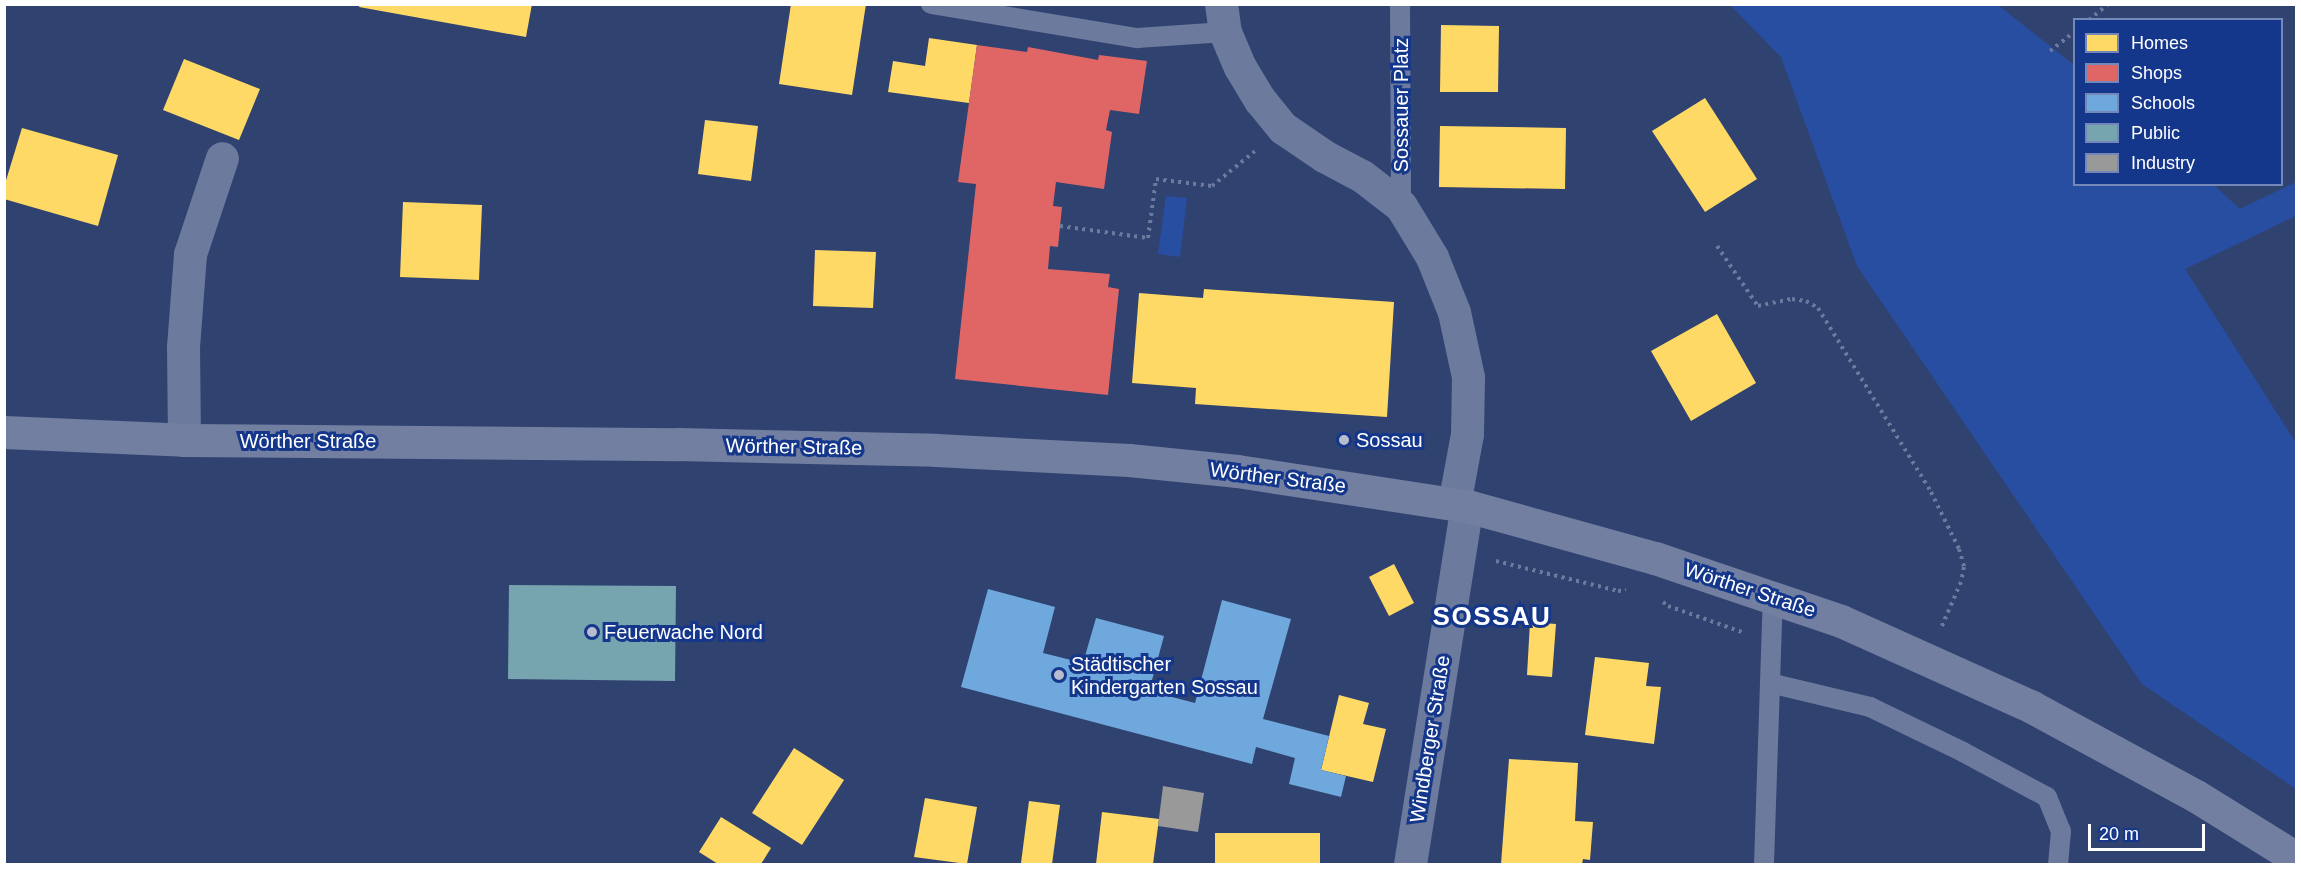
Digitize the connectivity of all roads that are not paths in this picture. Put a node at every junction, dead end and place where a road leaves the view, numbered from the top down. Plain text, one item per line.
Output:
1 (931, 4) edge
2 (1401, 4) edge
3 (1223, 18) edge
4 (222, 158) dead end
5 (1401, 206) junction
6 (4, 432) edge
7 (184, 440) junction
8 (1460, 505) junction
9 (1773, 597) junction
10 (1770, 683) junction
11 (2296, 858) edge
12 (1410, 864) edge
13 (1764, 864) edge
14 (2058, 864) edge

1 - 3 lane, Sossauer Platz
2 - 5 lane, Sossauer Platz
3 - 5 street, Sossauer Platz
4 - 7 street
5 - 8 street, Sossauer Platz
6 - 7 street, Wörther Straße
7 - 8 street, Wörther Straße
8 - 9 street, Wörther Straße
8 - 12 street, Windberger Straße
9 - 10 lane
9 - 11 street, Wörther Straße
10 - 13 lane
10 - 14 lane

